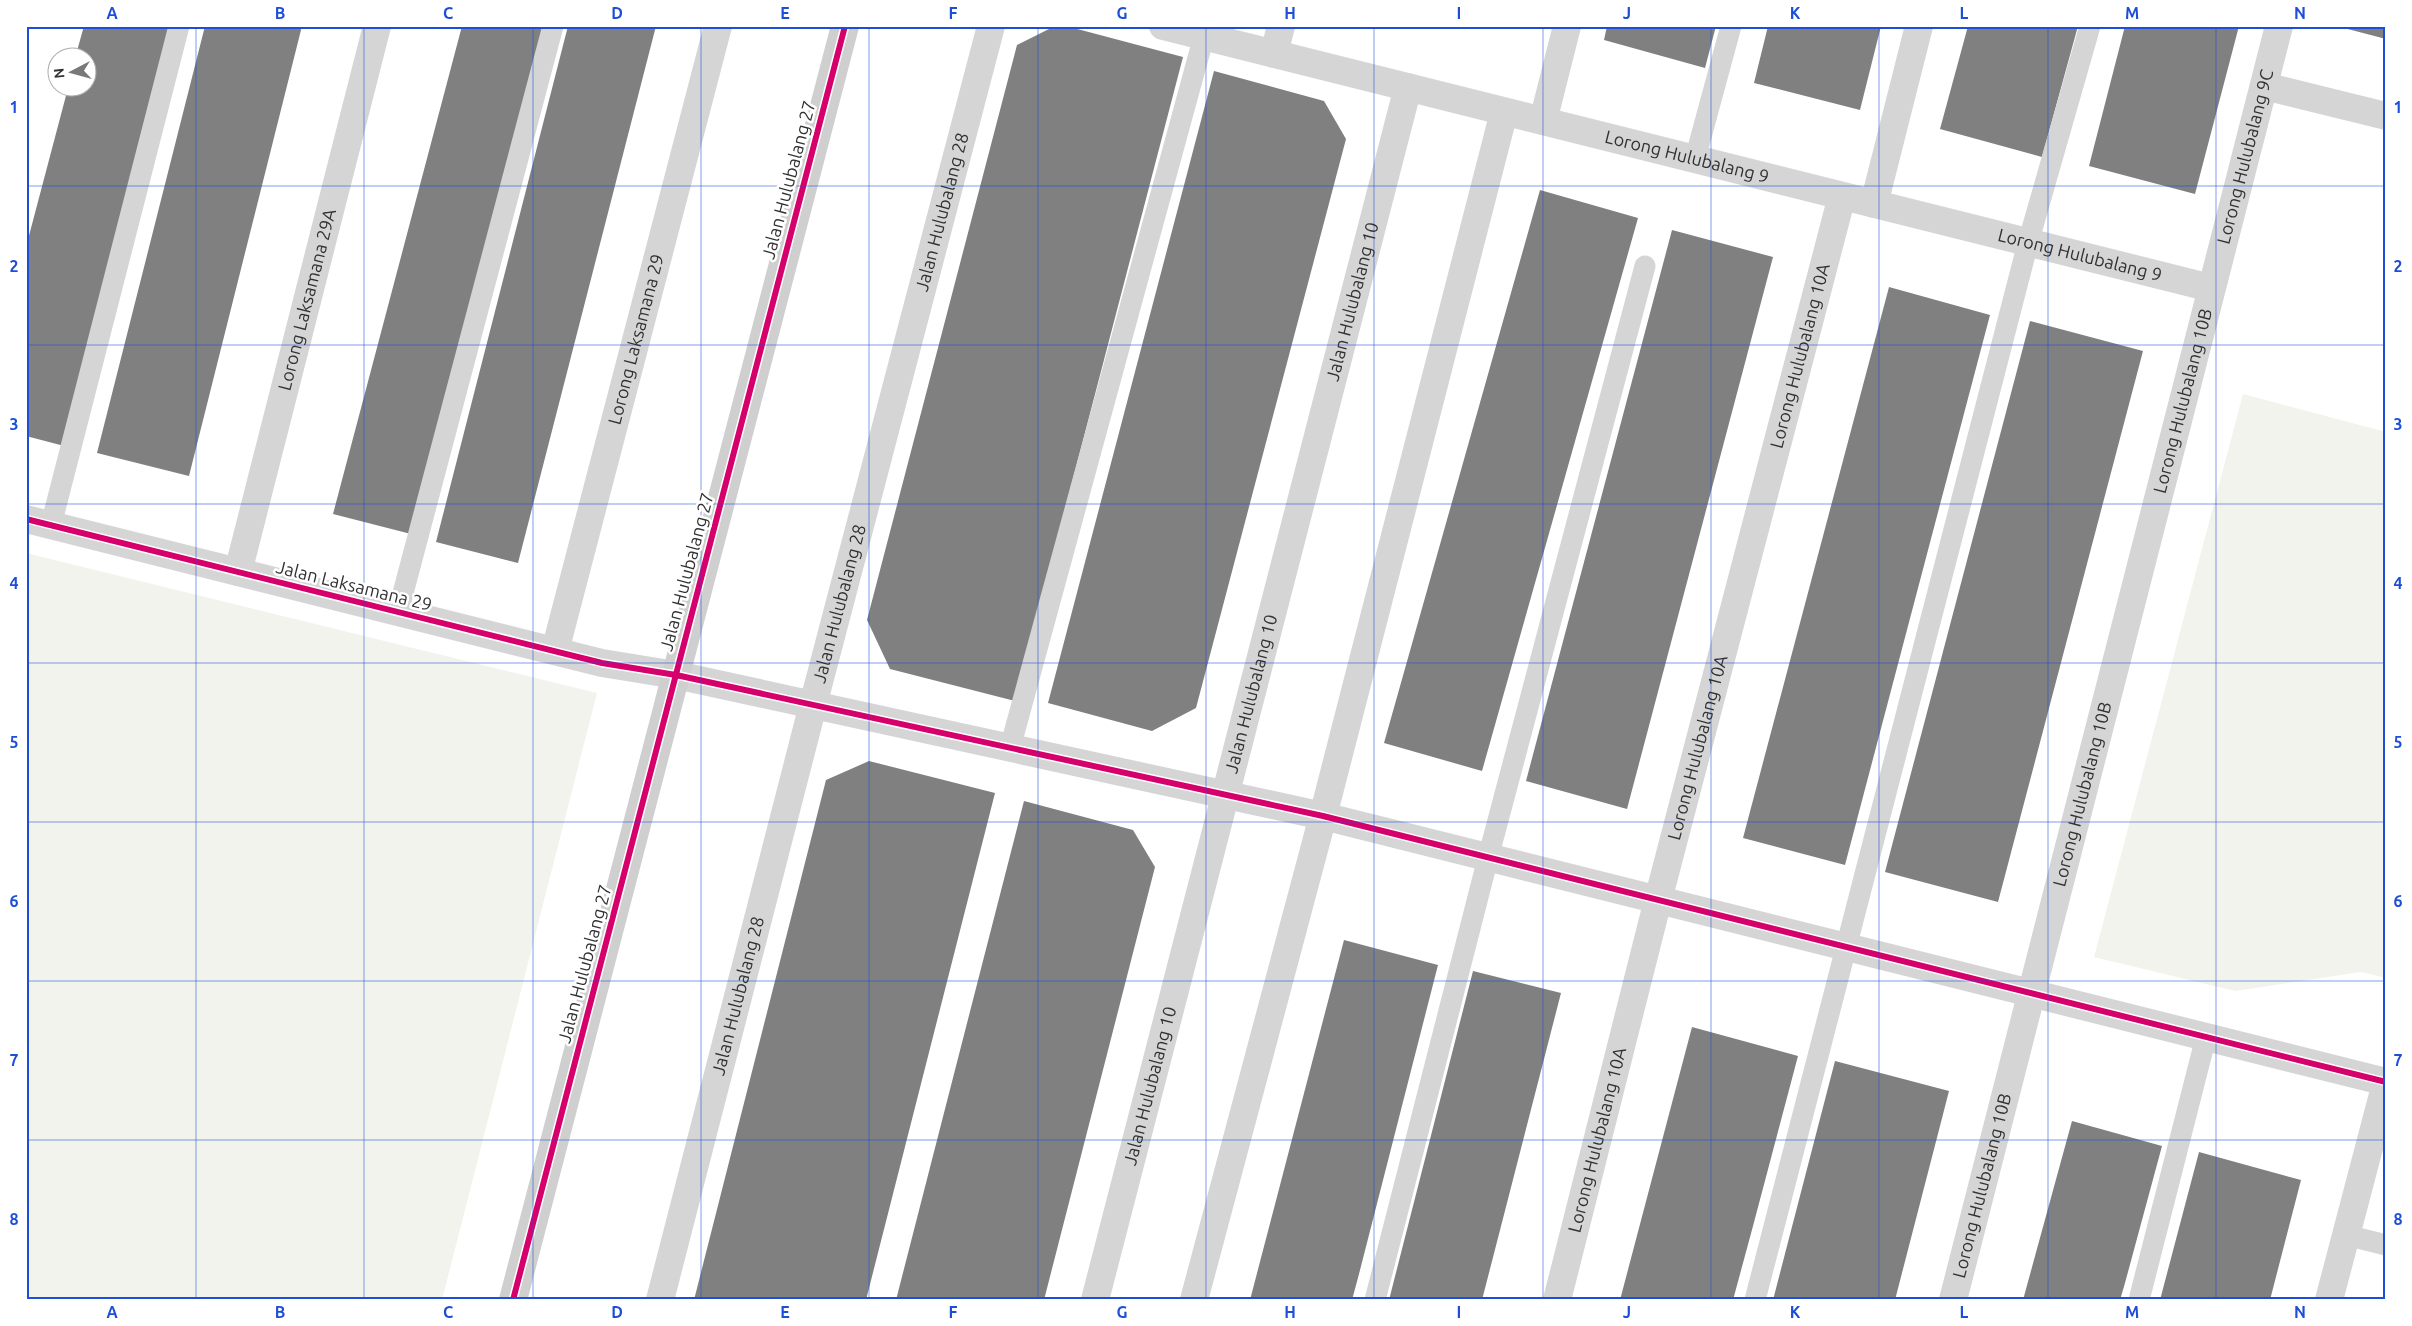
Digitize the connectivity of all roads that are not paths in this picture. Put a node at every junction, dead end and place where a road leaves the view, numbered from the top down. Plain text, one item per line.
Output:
1 (179, 26) edge
2 (377, 26) edge
3 (553, 26) edge
4 (718, 26) edge
5 (844, 26) edge
6 (991, 26) edge
7 (1163, 26) edge
8 (1281, 26) edge
9 (1567, 26) edge
10 (1731, 26) edge
11 (1919, 26) edge
12 (2090, 26) edge
13 (2279, 26) edge
14 (1204, 36) junction
15 (1274, 54) junction
16 (2264, 86) junction
17 (1408, 87) junction
18 (1504, 112) junction
19 (2386, 116) edge
20 (1543, 121) junction
21 (1695, 159) junction
22 (1842, 196) junction
23 (1874, 204) junction
24 (2028, 243) junction
25 (1645, 266) dead end
26 (2211, 288) junction
27 (39, 522) edge
28 (238, 572) junction
29 (398, 612) junction
30 (554, 651) junction
31 (676, 675) junction
32 (813, 705) junction
33 (1010, 748) junction
34 (1224, 795) junction
35 (1323, 816) junction
36 (1488, 858) junction
37 (1658, 900) junction
38 (1846, 947) junction
39 (2032, 994) junction
40 (2206, 1037) junction
41 (2386, 1083) edge
42 (2346, 1235) junction
43 (2386, 1244) edge
44 (513, 1300) edge
45 (660, 1300) edge
46 (1095, 1300) edge
47 (1194, 1300) edge
48 (1375, 1300) edge
49 (1558, 1300) edge
50 (1755, 1300) edge
51 (1953, 1300) edge
52 (2139, 1300) edge
53 (2329, 1300) edge

1 - 27 lane
2 - 28 street, Lorong Laksamana 29A
3 - 29 lane
4 - 30 street, Lorong Laksamana 29
5 - 31 street, Jalan Hulubalang 27
6 - 32 street, Jalan Hulubalang 28
7 - 14 street, Lorong Hulubalang 9
8 - 15 street
9 - 20 street
10 - 21 lane
11 - 23 street
12 - 24 lane
13 - 16 street, Lorong Hulubalang 9C
14 - 15 street, Lorong Hulubalang 9
14 - 33 lane
15 - 17 street, Lorong Hulubalang 9
16 - 19 street
16 - 26 street, Lorong Hulubalang 9C
17 - 18 street, Lorong Hulubalang 9
17 - 34 street, Jalan Hulubalang 10
18 - 20 street, Lorong Hulubalang 9
18 - 35 street
20 - 21 street, Lorong Hulubalang 9
21 - 22 street, Lorong Hulubalang 9
22 - 23 street, Lorong Hulubalang 9
22 - 37 street, Lorong Hulubalang 10A
23 - 24 street, Lorong Hulubalang 9
24 - 26 street, Lorong Hulubalang 9
24 - 38 lane
25 - 36 lane
26 - 39 street, Lorong Hulubalang 10B
27 - 28 street, Jalan Laksamana 29
28 - 29 street, Jalan Laksamana 29
29 - 30 street, Jalan Laksamana 29
30 - 31 street, Jalan Laksamana 29
31 - 32 street, Jalan Laksamana 29
31 - 44 street, Jalan Hulubalang 27
32 - 33 street, Jalan Laksamana 29
32 - 45 street, Jalan Hulubalang 28
33 - 34 street, Jalan Laksamana 29
34 - 35 street, Jalan Laksamana 29
34 - 46 street, Jalan Hulubalang 10
35 - 36 street, Jalan Laksamana 29
35 - 47 street
36 - 37 street, Jalan Laksamana 29
36 - 48 lane
37 - 38 street, Jalan Laksamana 29
37 - 49 street, Lorong Hulubalang 10A
38 - 39 street, Jalan Laksamana 29
38 - 50 lane
39 - 40 street, Jalan Laksamana 29
39 - 51 street, Lorong Hulubalang 10B
40 - 41 street, Jalan Laksamana 29
40 - 52 lane
41 - 42 street
42 - 43 lane
42 - 53 street

